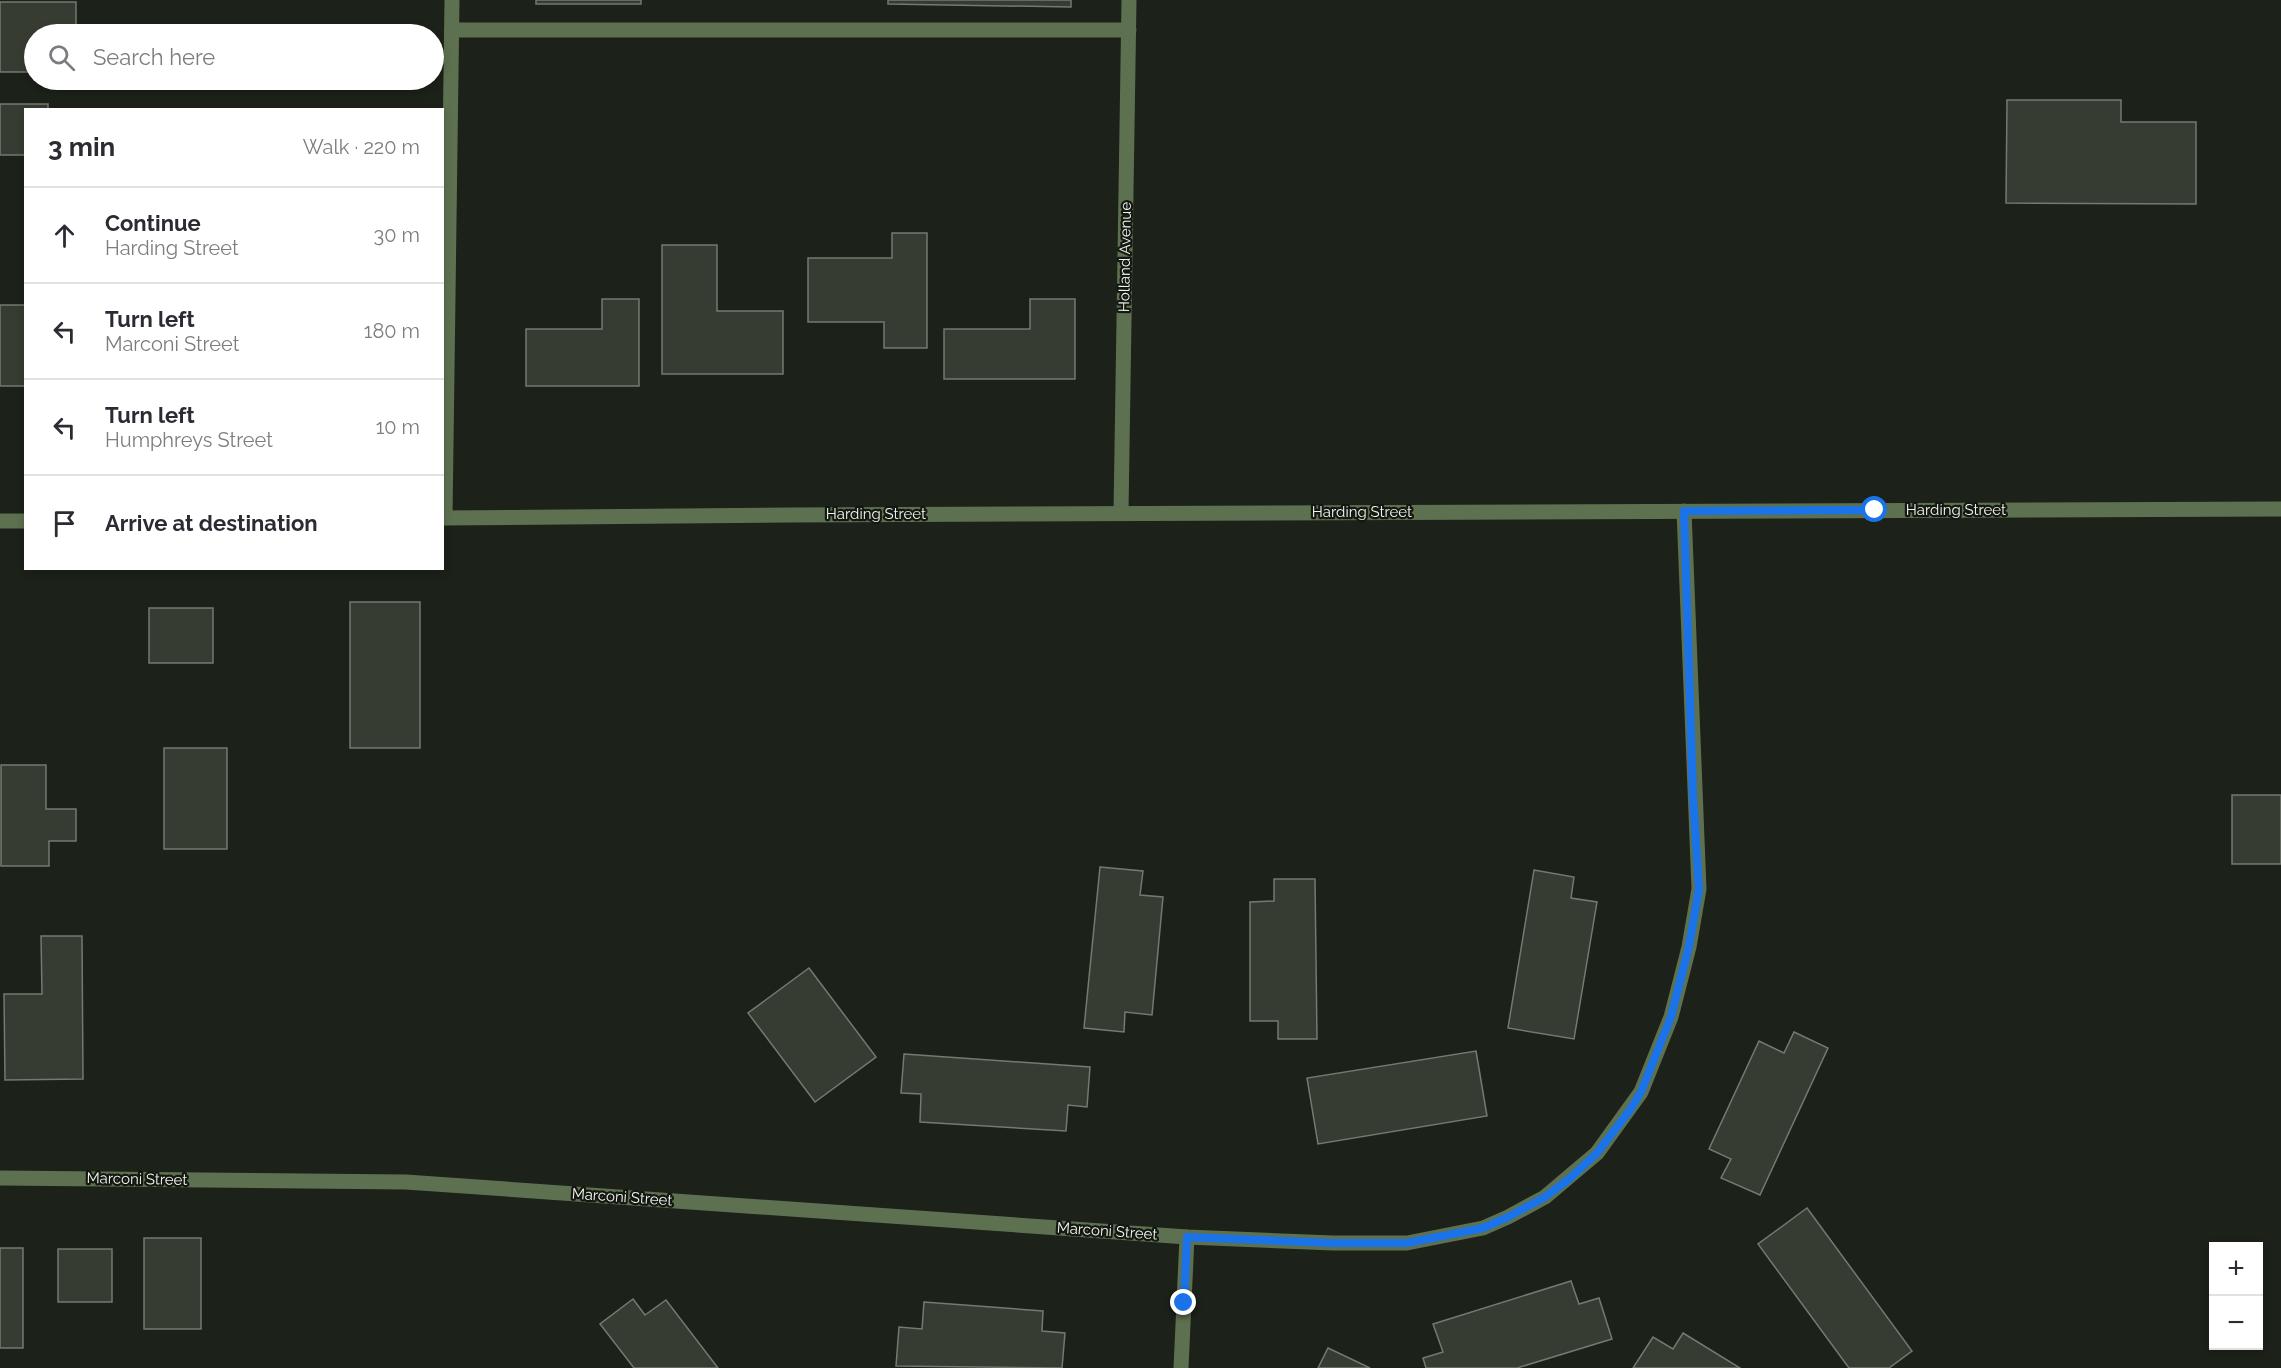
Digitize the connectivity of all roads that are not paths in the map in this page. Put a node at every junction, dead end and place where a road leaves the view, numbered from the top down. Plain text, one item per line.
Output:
1 (452, 0) edge
2 (1129, 0) edge
3 (452, 30) junction
4 (1129, 30) junction
5 (2281, 509) edge
6 (1684, 511) junction
7 (1121, 513) junction
8 (444, 518) edge
9 (0, 521) edge
10 (24, 521) edge
11 (0, 1178) edge
12 (1187, 1237) junction
13 (1181, 1368) edge

1 - 3 street
2 - 4 street, Holland Avenue
3 - 4 street
3 - 8 street
4 - 7 street, Holland Avenue
5 - 6 street, Harding Street
6 - 7 street, Harding Street
6 - 12 street, Marconi Street
7 - 8 street, Harding Street
9 - 10 street
11 - 12 street, Marconi Street
12 - 13 street

